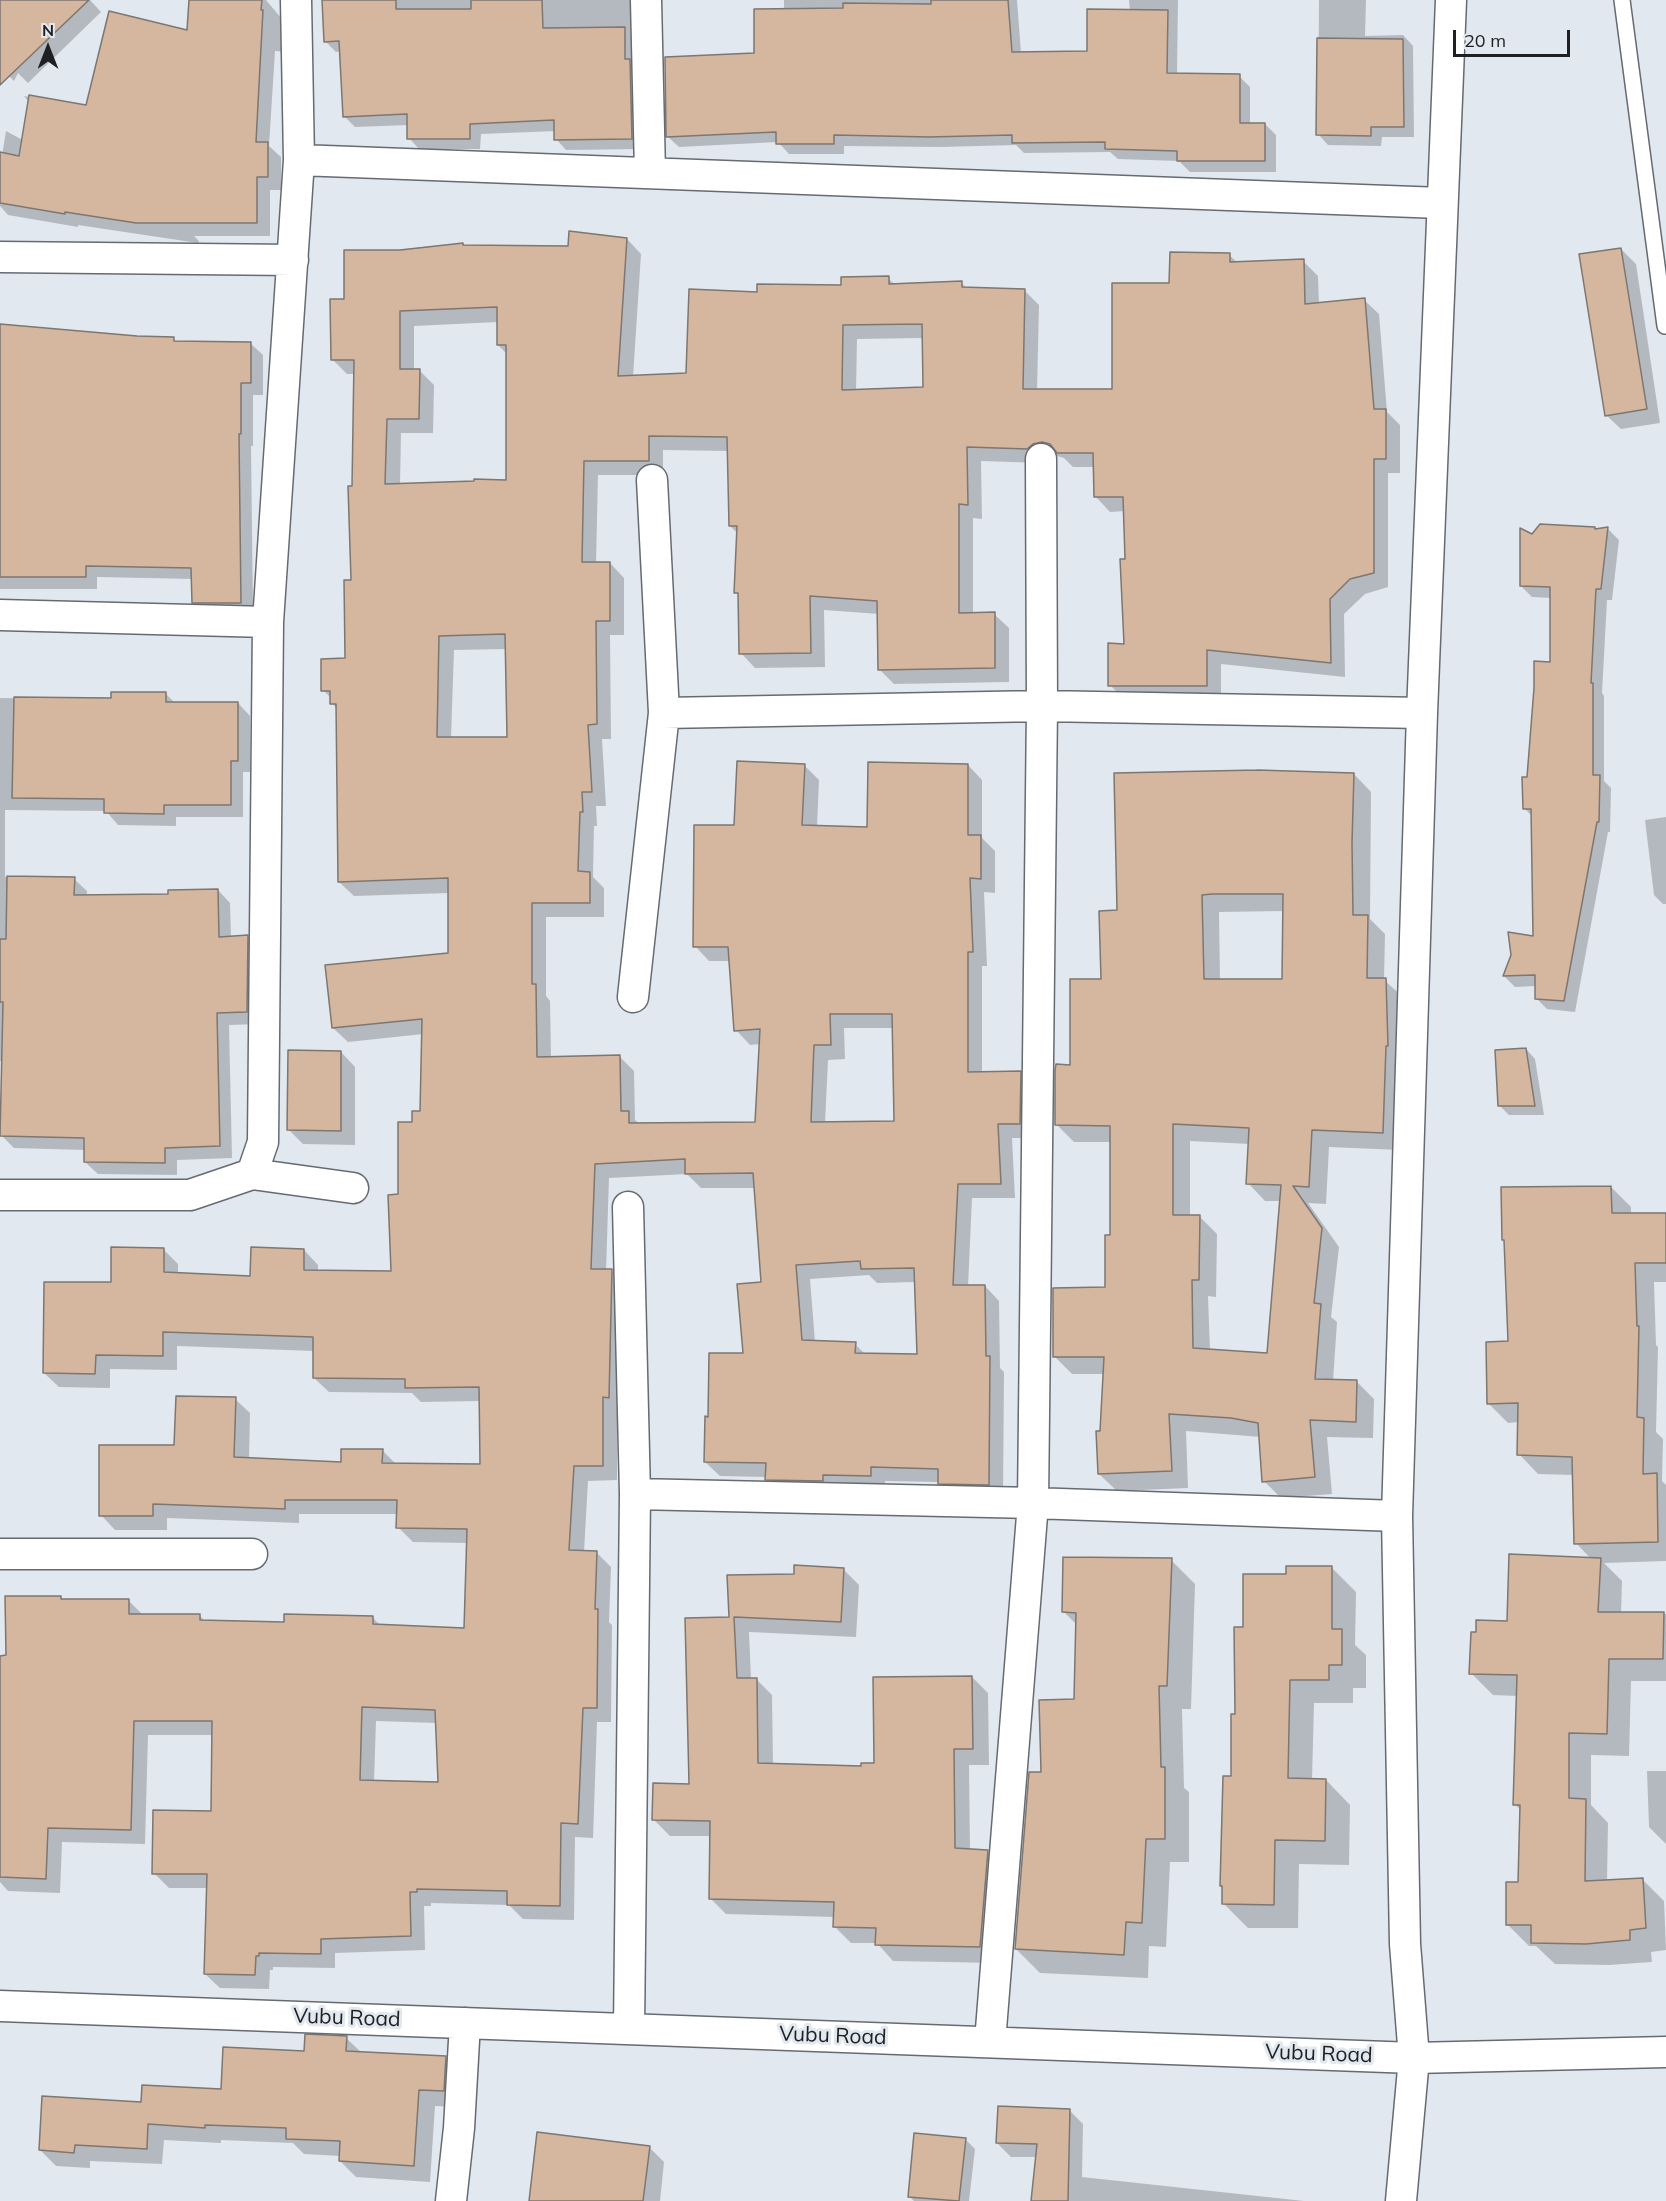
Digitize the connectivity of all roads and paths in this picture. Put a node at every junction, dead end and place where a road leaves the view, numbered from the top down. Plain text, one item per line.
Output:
1 (296, 0) edge
2 (646, 0) edge
3 (1451, 0) edge
4 (1622, 0) edge
5 (299, 160) junction
6 (650, 173) junction
7 (1441, 203) junction
8 (0, 257) edge
9 (292, 260) junction
10 (1665, 326) edge
11 (1041, 459) dead end
12 (652, 480) dead end
13 (0, 615) edge
14 (268, 622) junction
15 (1042, 706) junction
16 (664, 713) junction
17 (1422, 714) junction
18 (633, 997) dead end
19 (252, 1174) junction
20 (353, 1188) dead end
21 (0, 1195) edge
22 (628, 1207) dead end
23 (635, 1494) junction
24 (1033, 1503) junction
25 (1398, 1516) junction
26 (0, 1554) edge
27 (252, 1554) dead end
28 (0, 2006) edge
29 (465, 2023) junction
30 (629, 2029) junction
31 (990, 2042) junction
32 (1666, 2052) edge
33 (1414, 2058) junction
34 (452, 2201) edge
35 (1401, 2201) edge

1 - 5 street
2 - 6 street
3 - 7 street
4 - 10 lane
5 - 6 street
5 - 9 street
6 - 7 street
7 - 17 street
8 - 9 street
9 - 14 street
11 - 15 street
12 - 16 street
13 - 14 street
14 - 19 street
15 - 16 street
15 - 17 street
15 - 24 street
16 - 18 street
17 - 25 street
19 - 20 street
19 - 21 street
22 - 23 street
23 - 24 street
23 - 30 street
24 - 25 street
24 - 31 street
25 - 33 street
26 - 27 street
28 - 29 street, Vubu Road
29 - 30 street, Vubu Road
29 - 34 street
30 - 31 street, Vubu Road
31 - 33 street, Vubu Road
32 - 33 street, Vubu Road
33 - 35 street

